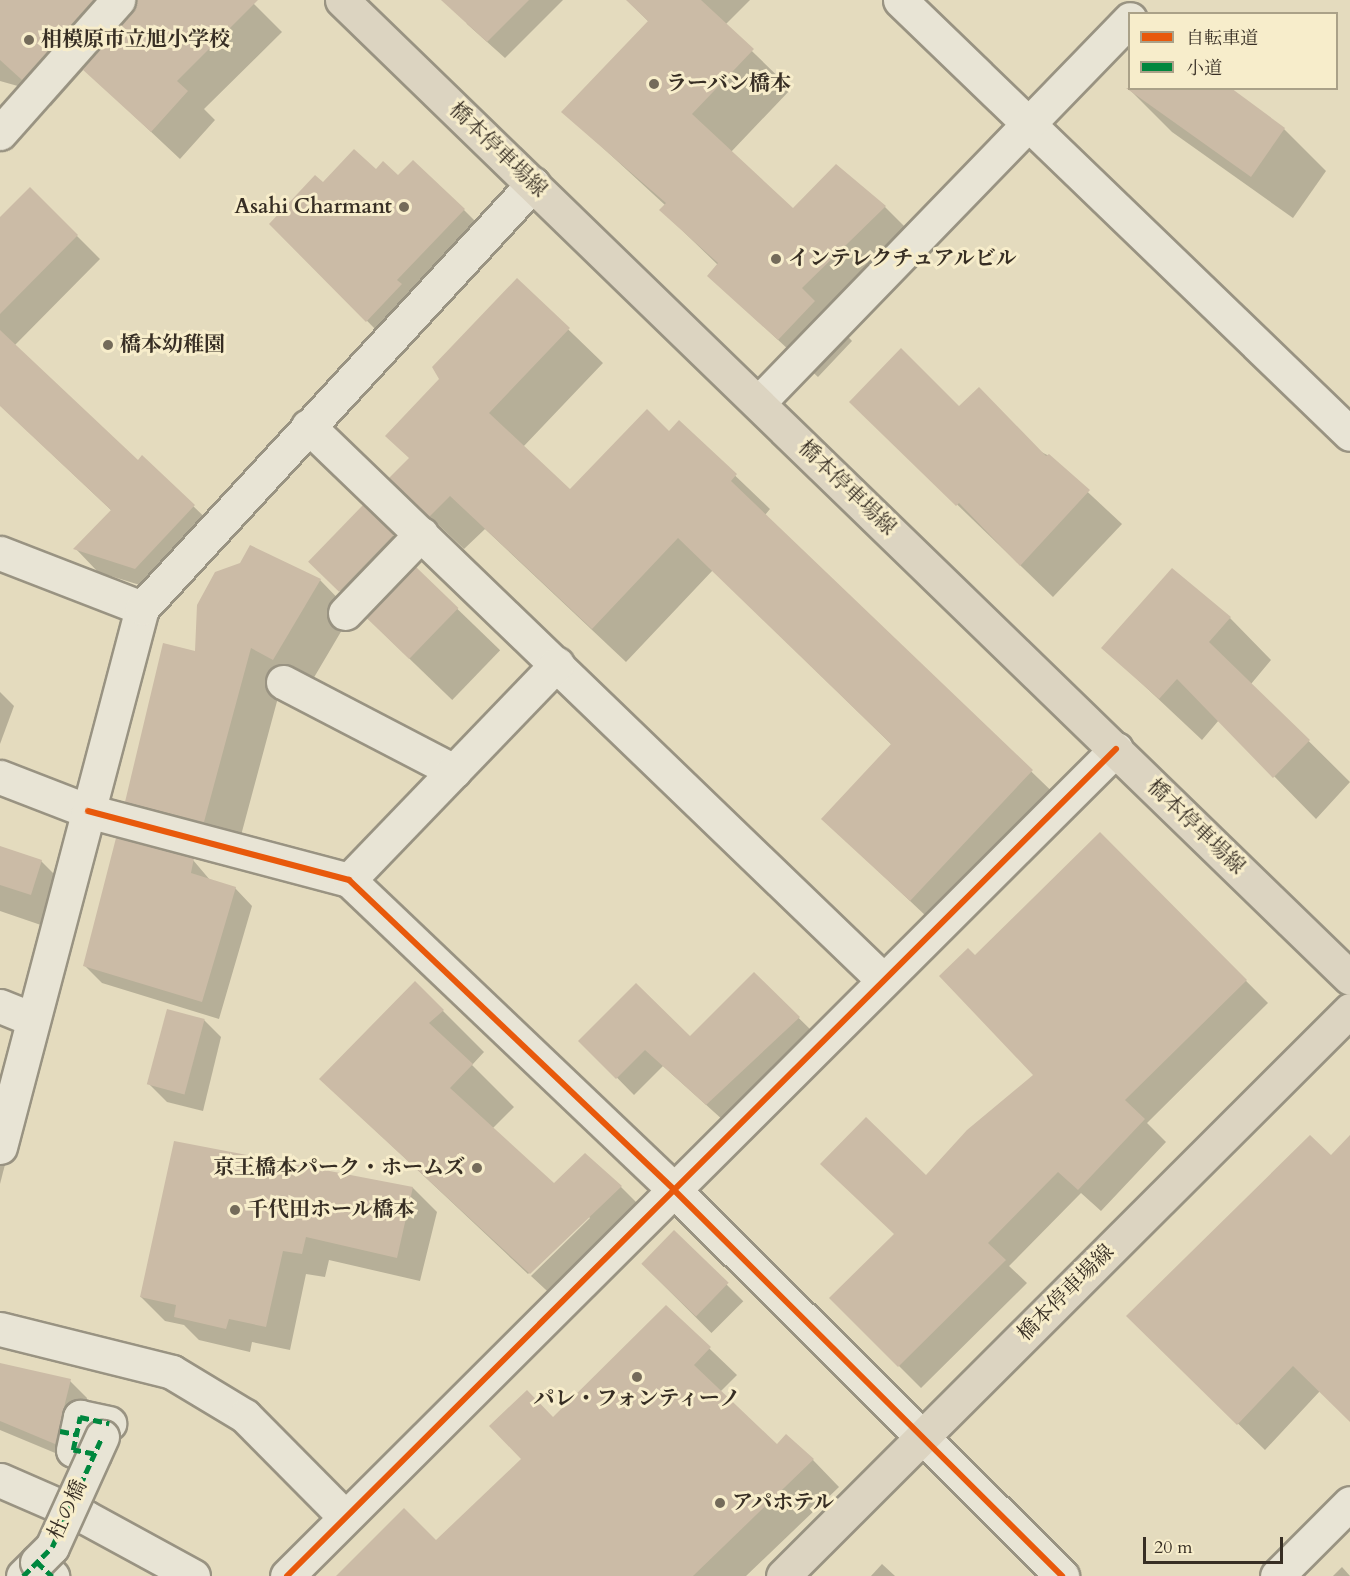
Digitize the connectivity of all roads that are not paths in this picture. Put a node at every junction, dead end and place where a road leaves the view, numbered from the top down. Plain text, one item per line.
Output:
1 (118, 0) edge
2 (342, 0) edge
3 (900, 0) edge
4 (1148, 0) edge
5 (1137, 12) edge
6 (1128, 21) edge
7 (1028, 124) junction
8 (0, 133) edge
9 (532, 184) junction
10 (759, 402) junction
11 (308, 426) junction
12 (1350, 434) edge
13 (422, 534) junction
14 (0, 553) edge
15 (142, 608) junction
16 (345, 613) dead end
17 (557, 664) junction
18 (283, 682) dead end
19 (1116, 749) junction
20 (454, 771) junction
21 (0, 777) edge
22 (88, 811) junction
23 (349, 880) junction
24 (1350, 978) edge
25 (882, 979) junction
26 (0, 1006) edge
27 (1350, 1010) edge
28 (32, 1018) junction
29 (0, 1147) edge
30 (673, 1189) junction
31 (0, 1329) edge
32 (88, 1436) dead end
33 (922, 1437) junction
34 (0, 1480) edge
35 (1350, 1503) edge
36 (344, 1516) junction
37 (37, 1571) edge
38 (193, 1576) edge
39 (287, 1576) edge
40 (783, 1576) edge
41 (1062, 1576) edge
42 (1277, 1576) edge

1 - 8 street
2 - 9 main road, 橋本停車場線
3 - 7 street
4 - 5 street
6 - 7 street
7 - 10 street
7 - 12 street
9 - 10 main road, 橋本停車場線
9 - 11 street
10 - 19 main road, 橋本停車場線
11 - 13 street
11 - 15 street
13 - 16 street
13 - 17 street
14 - 15 street
15 - 22 street
17 - 20 street
17 - 25 street
18 - 20 street
19 - 24 main road, 橋本停車場線
19 - 25 street
20 - 23 street
21 - 22 street
22 - 23 street
22 - 28 street
23 - 30 street
25 - 30 street
26 - 28 street
27 - 33 main road, 橋本停車場線
28 - 29 street
30 - 33 street
30 - 36 street
31 - 36 street
32 - 37 street, 杜の橋, bridge
33 - 40 main road, 橋本停車場線
33 - 41 street
34 - 38 street
35 - 42 street
36 - 39 street

